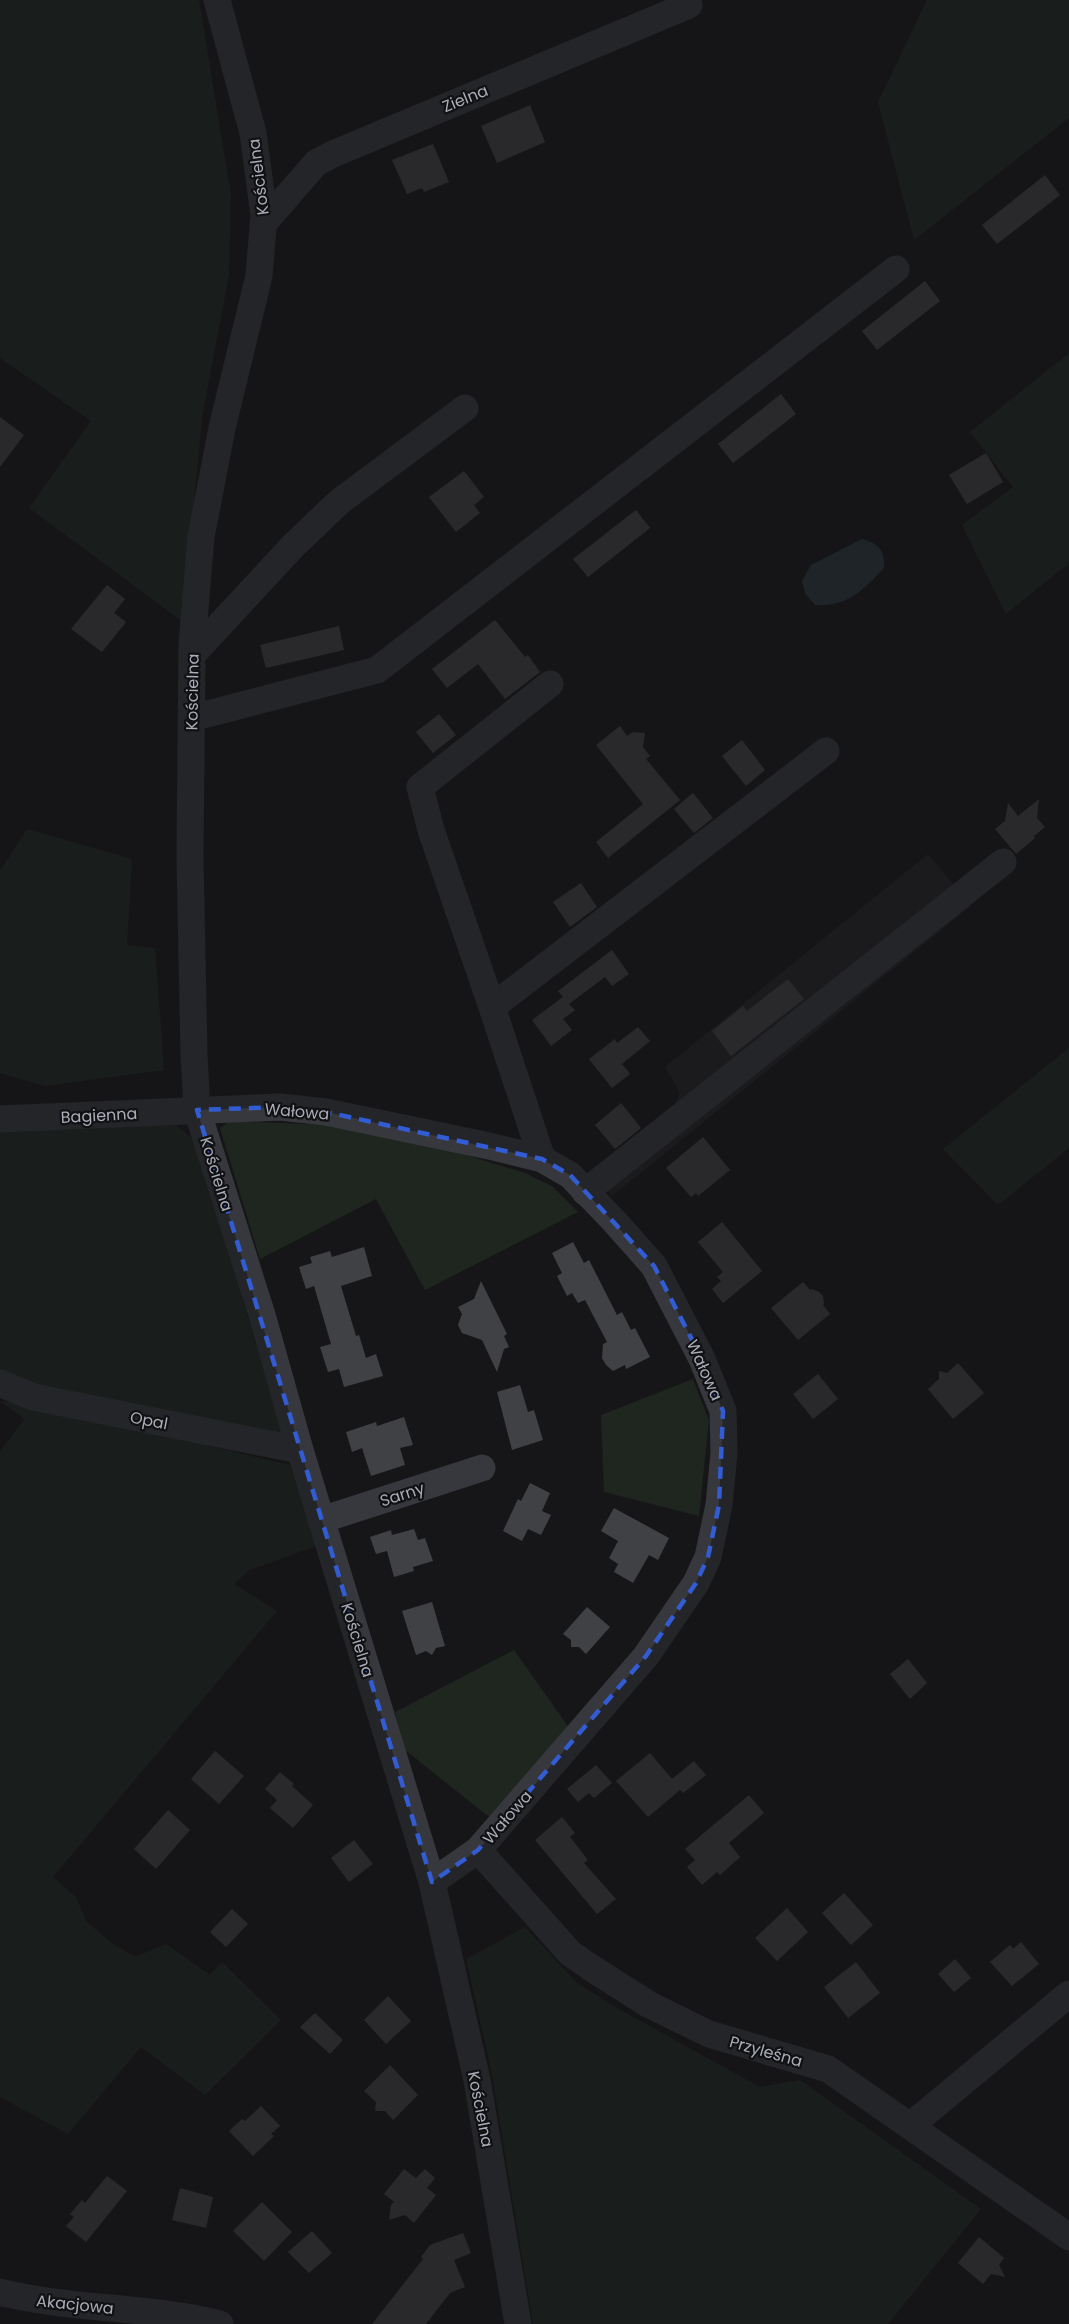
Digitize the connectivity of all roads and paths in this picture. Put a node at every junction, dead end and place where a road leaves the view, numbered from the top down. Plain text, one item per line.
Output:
1 (217, 0) edge
2 (689, 5) dead end
3 (263, 224) junction
4 (896, 269) dead end
5 (465, 408) dead end
6 (192, 655) junction
7 (550, 684) dead end
8 (192, 718) junction
9 (826, 750) dead end
10 (1003, 862) dead end
11 (492, 1007) junction
12 (197, 1110) junction
13 (0, 1119) edge
14 (542, 1159) junction
15 (585, 1192) junction
16 (0, 1383) edge
17 (300, 1449) junction
18 (482, 1468) dead end
19 (321, 1520) junction
20 (478, 1850) junction
21 (432, 1882) junction
22 (1069, 1994) edge
23 (910, 2126) junction
24 (1069, 2237) edge
25 (0, 2292) edge
26 (220, 2324) edge
27 (518, 2324) edge

1 - 3 street, Kościelna
2 - 3 street, Zielna
3 - 6 street, Kościelna
4 - 8 street
5 - 6 street
6 - 8 street, Kościelna
7 - 11 street
8 - 12 street, Kościelna
9 - 11 street
10 - 15 street
11 - 14 street
12 - 13 street, Bagienna
12 - 14 street, Wałowa
12 - 17 street, Kościelna
14 - 15 street, Wałowa
15 - 20 street, Wałowa
16 - 17 street, Opal
17 - 19 street, Kościelna
18 - 19 street, Sarny
19 - 21 street, Kościelna
20 - 21 street, Wałowa
20 - 23 street, Przyleśna
21 - 27 street, Kościelna
22 - 23 street
23 - 24 street, Przyleśna
25 - 26 street, Akacjowa

